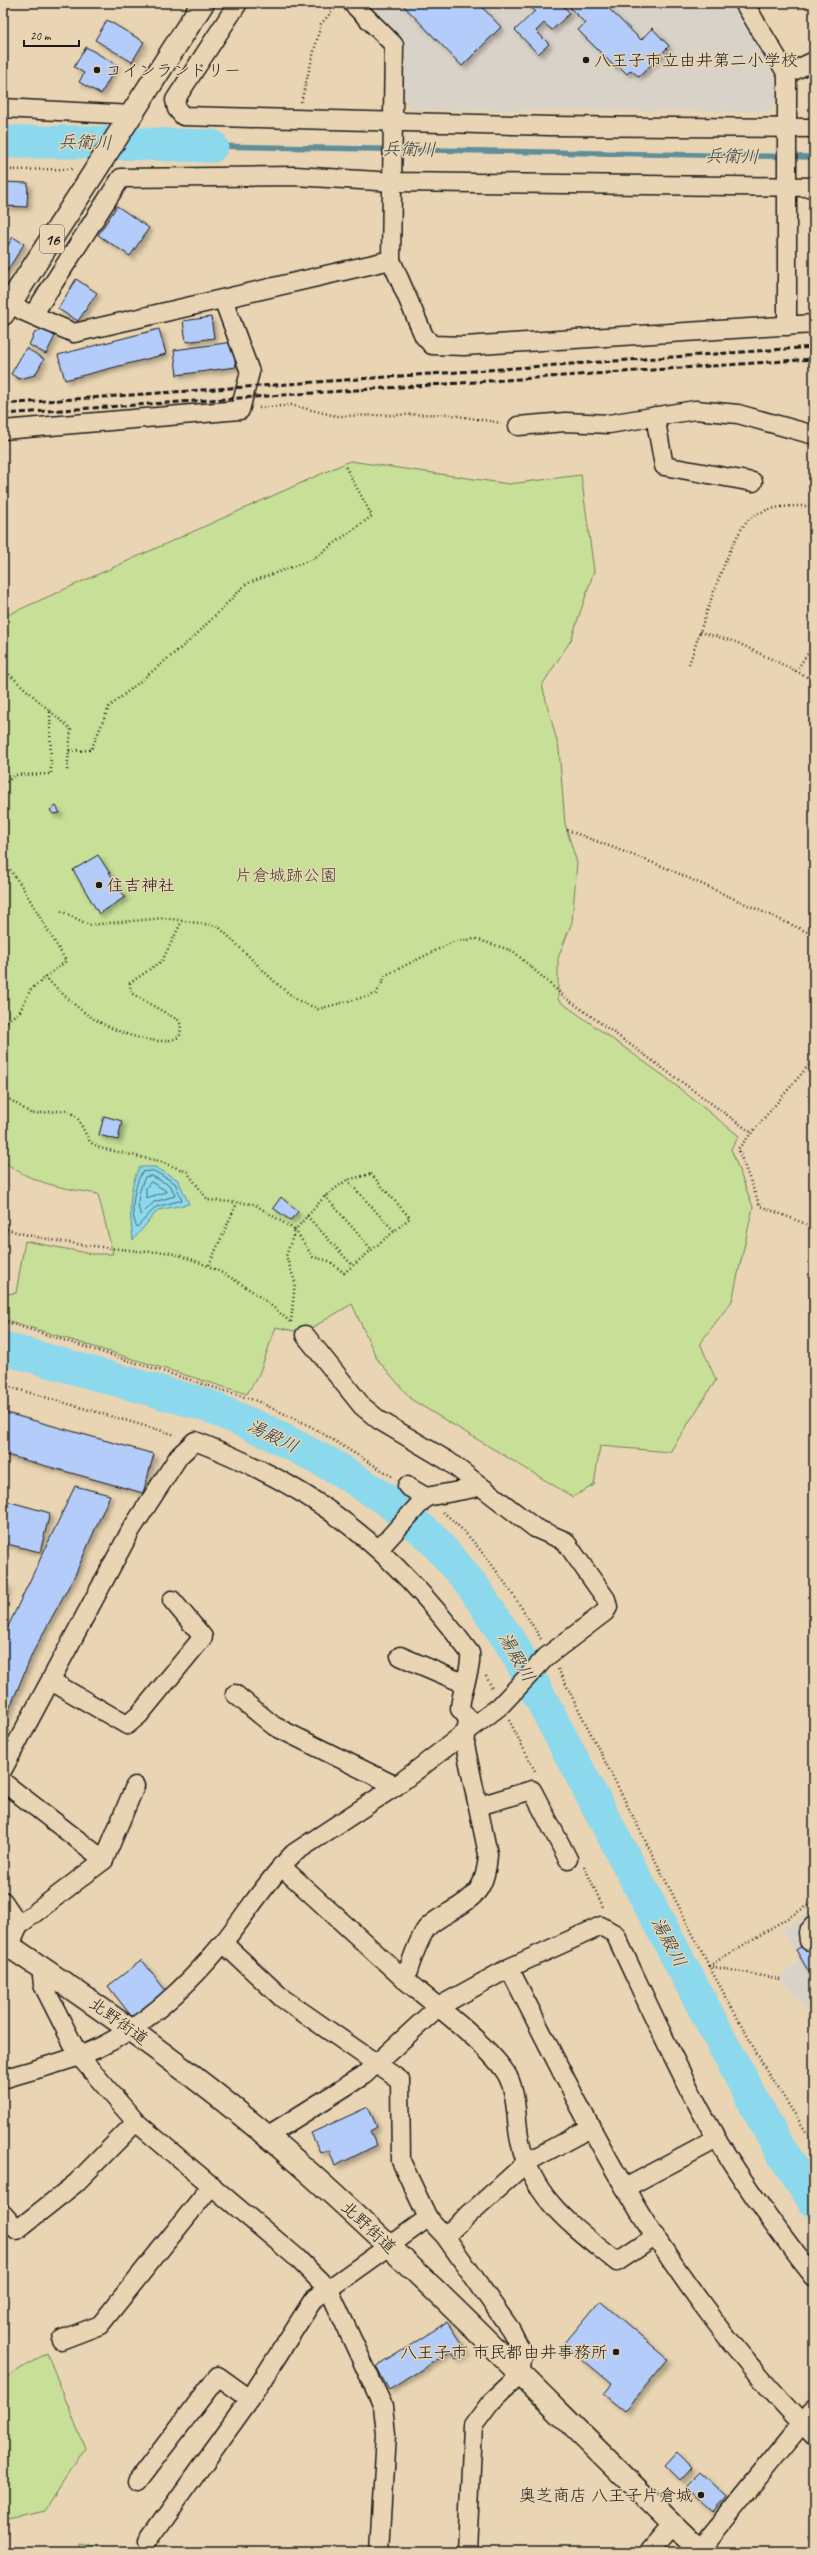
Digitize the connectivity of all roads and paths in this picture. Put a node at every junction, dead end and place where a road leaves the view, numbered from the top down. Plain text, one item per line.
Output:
1 (204, 3) edge
2 (238, 3) edge
3 (339, 3) edge
4 (352, 3) edge
5 (744, 3) edge
6 (814, 61) edge
7 (787, 74) junction
8 (3, 108) edge
9 (297, 118) junction
10 (127, 122) junction
11 (786, 127) junction
12 (814, 128) edge
13 (395, 130) junction
14 (90, 167) junction
15 (3, 170) edge
16 (394, 182) junction
17 (814, 187) edge
18 (785, 188) junction
19 (391, 260) junction
20 (223, 299) junction
21 (7, 308) edge
22 (33, 315) junction
23 (814, 324) edge
24 (787, 326) junction
25 (240, 410) junction
26 (655, 416) junction
27 (518, 426) joint
28 (3, 430) edge
29 (814, 435) edge
30 (345, 466) dead end
31 (753, 482) dead end
32 (814, 506) edge
33 (700, 632) junction
34 (814, 644) edge
35 (689, 664) dead end
36 (3, 669) edge
37 (796, 671) junction
38 (814, 681) edge
39 (50, 711) junction
40 (69, 751) junction
41 (67, 772) dead end
42 (3, 785) edge
43 (567, 830) dead end
44 (3, 860) edge
45 (61, 911) dead end
46 (182, 921) junction
47 (814, 935) edge
48 (45, 977) junction
49 (3, 1024) edge
50 (814, 1059) edge
51 (3, 1095) edge
52 (752, 1133) junction
53 (347, 1180) junction
54 (325, 1196) junction
55 (237, 1203) junction
56 (307, 1216) junction
57 (814, 1227) edge
58 (3, 1228) edge
59 (295, 1230) junction
60 (395, 1232) junction
61 (372, 1250) junction
62 (208, 1266) junction
63 (353, 1266) junction
64 (3, 1321) edge
65 (291, 1322) junction
66 (305, 1335) joint
67 (3, 1385) edge
68 (195, 1441) junction
69 (407, 1486) joint
70 (480, 1487) junction
71 (423, 1499) junction
72 (381, 1546) junction
73 (172, 1600) dead end
74 (548, 1655) junction
75 (400, 1656) dead end
76 (51, 1681) junction
77 (464, 1683) junction
78 (235, 1694) dead end
79 (466, 1731) junction
80 (3, 1769) edge
81 (3, 1782) edge
82 (135, 1786) dead end
83 (396, 1786) junction
84 (479, 1806) junction
85 (568, 1859) dead end
86 (104, 1860) junction
87 (281, 1866) junction
88 (3, 1901) edge
89 (814, 1902) edge
90 (19, 1925) junction
91 (223, 1943) junction
92 (6, 1944) edge
93 (41, 1966) junction
94 (709, 1966) junction
95 (509, 1968) junction
96 (780, 1979) dead end
97 (405, 1980) junction
98 (438, 2007) junction
99 (130, 2029) junction
100 (79, 2056) junction
101 (376, 2065) junction
102 (3, 2078) edge
103 (136, 2122) junction
104 (592, 2127) junction
105 (267, 2136) junction
106 (717, 2139) junction
107 (814, 2144) edge
108 (527, 2162) junction
109 (212, 2185) junction
110 (625, 2188) junction
111 (3, 2214) edge
112 (428, 2218) junction
113 (445, 2236) junction
114 (656, 2236) junction
115 (389, 2246) junction
116 (814, 2277) edge
117 (328, 2290) junction
118 (62, 2340) dead end
119 (520, 2375) junction
120 (250, 2399) junction
121 (814, 2409) edge
122 (808, 2430) edge
123 (137, 2482) dead end
124 (673, 2524) junction
125 (148, 2541) dead end
126 (700, 2551) edge
127 (378, 2552) edge
128 (467, 2552) edge
129 (649, 2552) edge

1 - 10 main road, 16
2 - 9 street
3 - 9 path
4 - 13 street
5 - 7 street
6 - 7 street
7 - 11 street
8 - 10 street
9 - 13 street
10 - 14 main road, 16
11 - 12 street
11 - 13 street
11 - 18 street
13 - 16 street
14 - 15 path
14 - 21 main road, 16
16 - 18 street
16 - 19 street
16 - 22 street
17 - 18 street
18 - 24 street
19 - 20 street
19 - 24 street
20 - 22 street
20 - 25 street
21 - 22 street
23 - 24 street
25 - 27 path
25 - 28 street
26 - 27 street
26 - 29 street
26 - 31 street
30 - 40 path
32 - 33 path
33 - 35 path
33 - 37 path
34 - 37 path
36 - 39 path
37 - 38 path
39 - 40 path
39 - 42 path
40 - 41 path
43 - 47 path
44 - 48 path
45 - 46 path
46 - 48 path
46 - 52 path
48 - 49 path
50 - 52 path
51 - 55 path
52 - 57 path
53 - 54 path
53 - 60 path
53 - 60 path
54 - 56 path
54 - 61 path
55 - 59 path
55 - 62 path
56 - 59 path
56 - 63 path
58 - 62 path
59 - 63 path
59 - 65 path
60 - 61 path
61 - 63 path
62 - 65 path
64 - 69 path
65 - 66 path
66 - 70 street
67 - 68 path
68 - 72 street
68 - 76 street
69 - 71 street
70 - 71 street
70 - 74 street
71 - 72 street
71 - 74 path
72 - 77 street
73 - 76 street
74 - 79 street
74 - 94 path
75 - 77 street
76 - 80 street
77 - 79 street
78 - 83 street
79 - 83 street
79 - 84 street
81 - 86 street
82 - 86 street
83 - 87 street
84 - 85 street
84 - 97 street
86 - 90 street
87 - 91 street
87 - 97 street
88 - 90 street
89 - 94 path
90 - 92 street
91 - 99 street
91 - 101 street
92 - 93 main road, 北野街道
93 - 99 main road, 北野街道
93 - 100 street
94 - 96 path
94 - 107 path
95 - 98 street
95 - 104 street
95 - 106 street
97 - 98 street
98 - 101 street
98 - 108 street
99 - 100 street
99 - 105 main road, 北野街道
100 - 102 street
100 - 103 street
101 - 105 street
101 - 112 street
103 - 109 street
103 - 111 street
104 - 108 street
104 - 110 street
105 - 115 main road, 北野街道
106 - 110 street
106 - 116 street
108 - 113 street
108 - 114 street
109 - 117 street
109 - 118 street
110 - 114 street
112 - 113 street
112 - 115 street
113 - 119 street
114 - 122 street
115 - 117 street
115 - 119 main road, 北野街道
117 - 120 street
117 - 127 street
119 - 124 main road, 北野街道
119 - 128 street
120 - 123 street
120 - 125 street
121 - 122 street
122 - 126 street
124 - 126 main road, 北野街道
124 - 129 street

